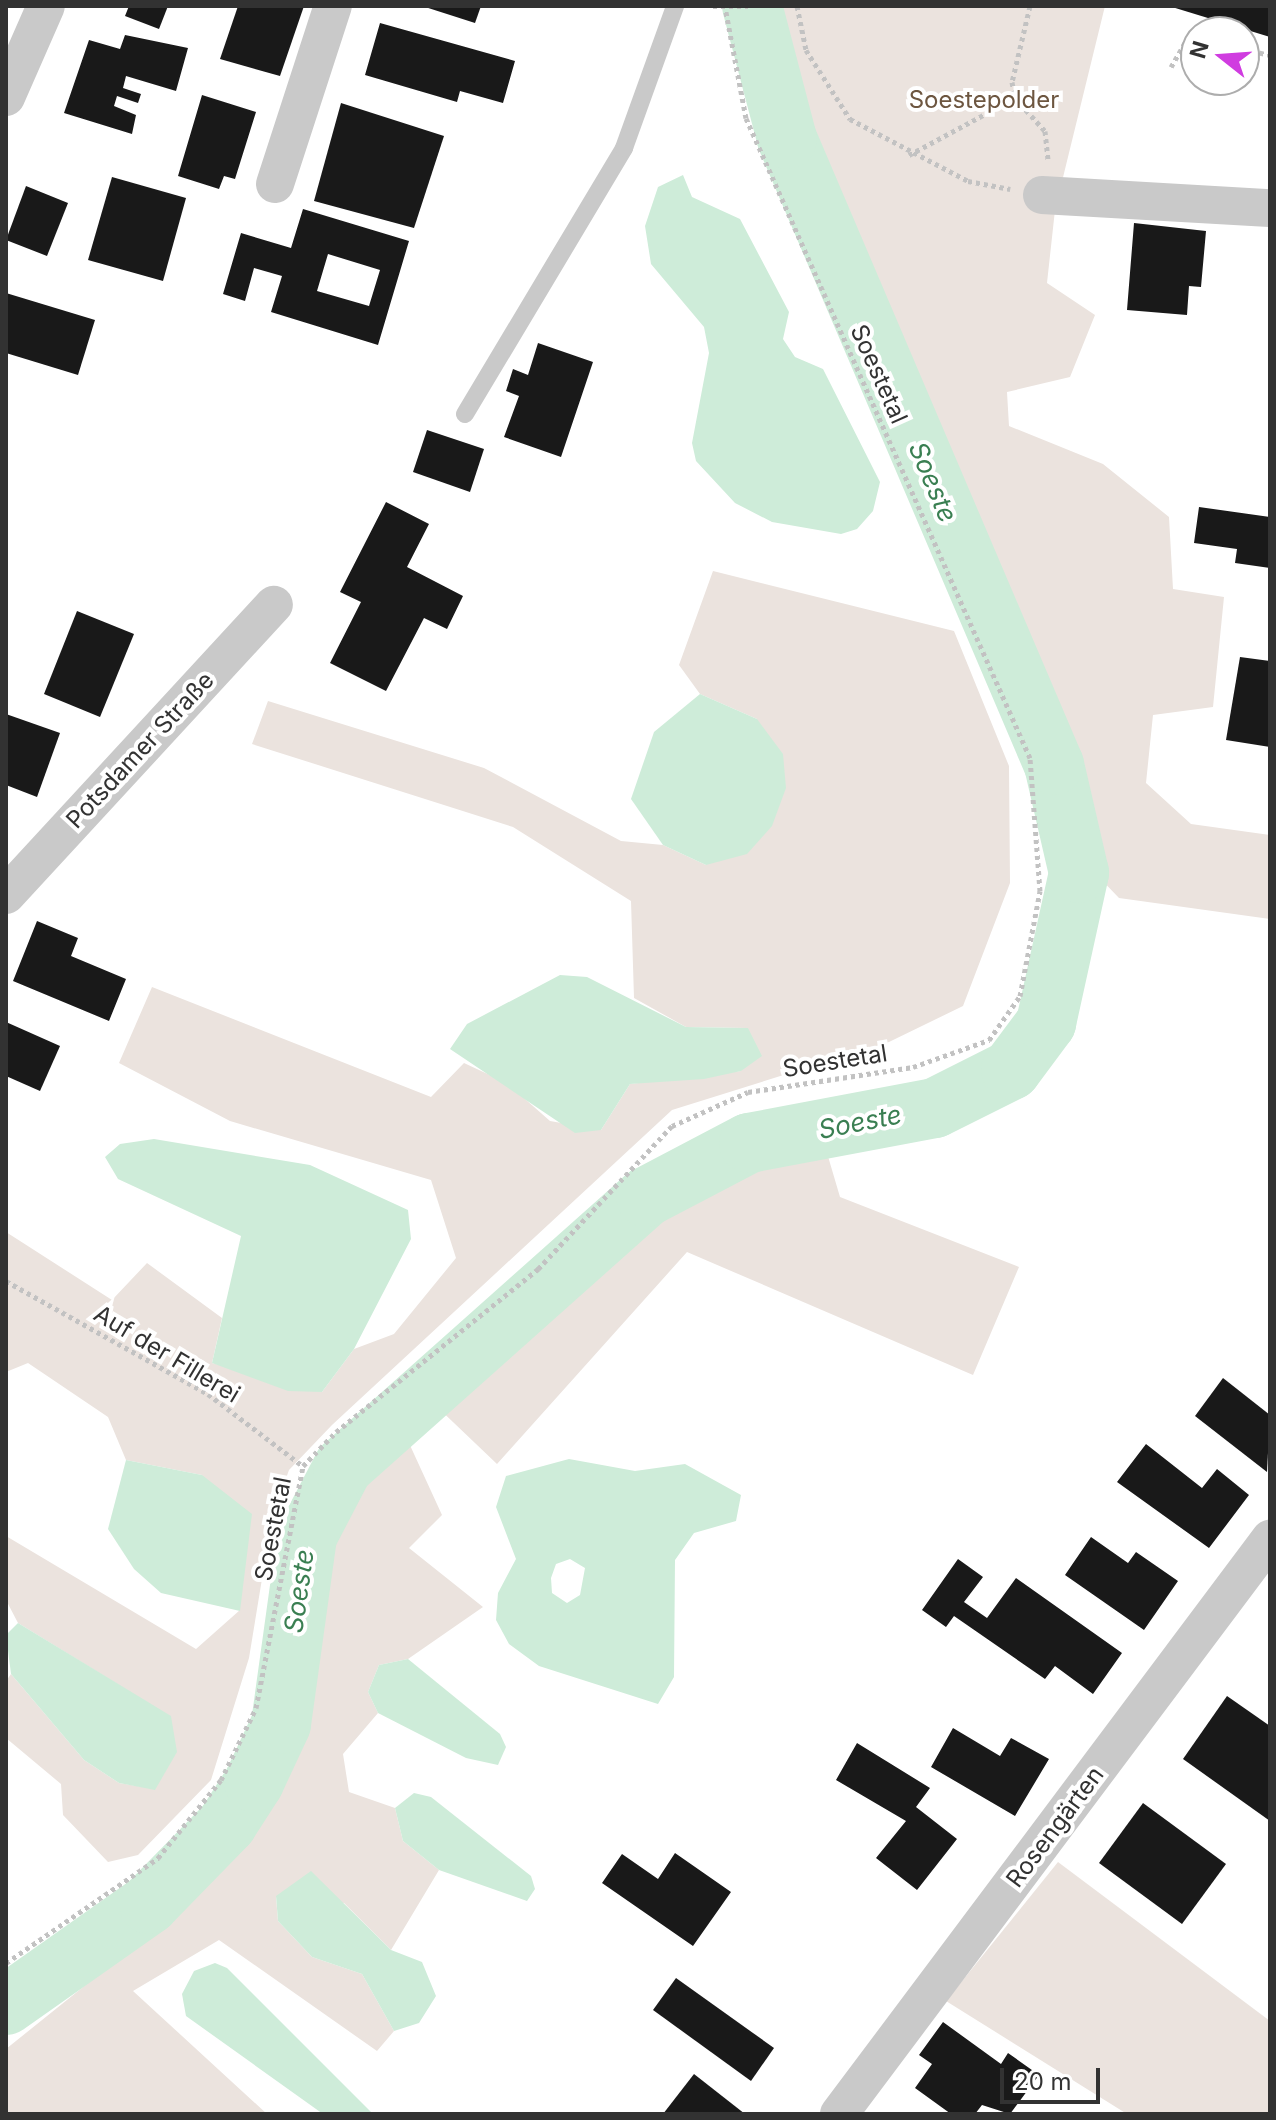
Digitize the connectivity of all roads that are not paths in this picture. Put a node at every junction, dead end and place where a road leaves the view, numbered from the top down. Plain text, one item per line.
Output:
1 (46, 6) edge
2 (333, 6) edge
3 (675, 6) edge
4 (6, 97) edge
5 (275, 184) dead end
6 (1042, 195) road end
7 (1270, 208) edge
8 (465, 414) dead end
9 (274, 605) dead end
10 (6, 895) edge
11 (1270, 1539) edge
12 (839, 2114) edge

1 - 4 street
2 - 5 street
3 - 8 lane
6 - 7 street
9 - 10 street, Potsdamer Straße
11 - 12 street, Rosengärten

